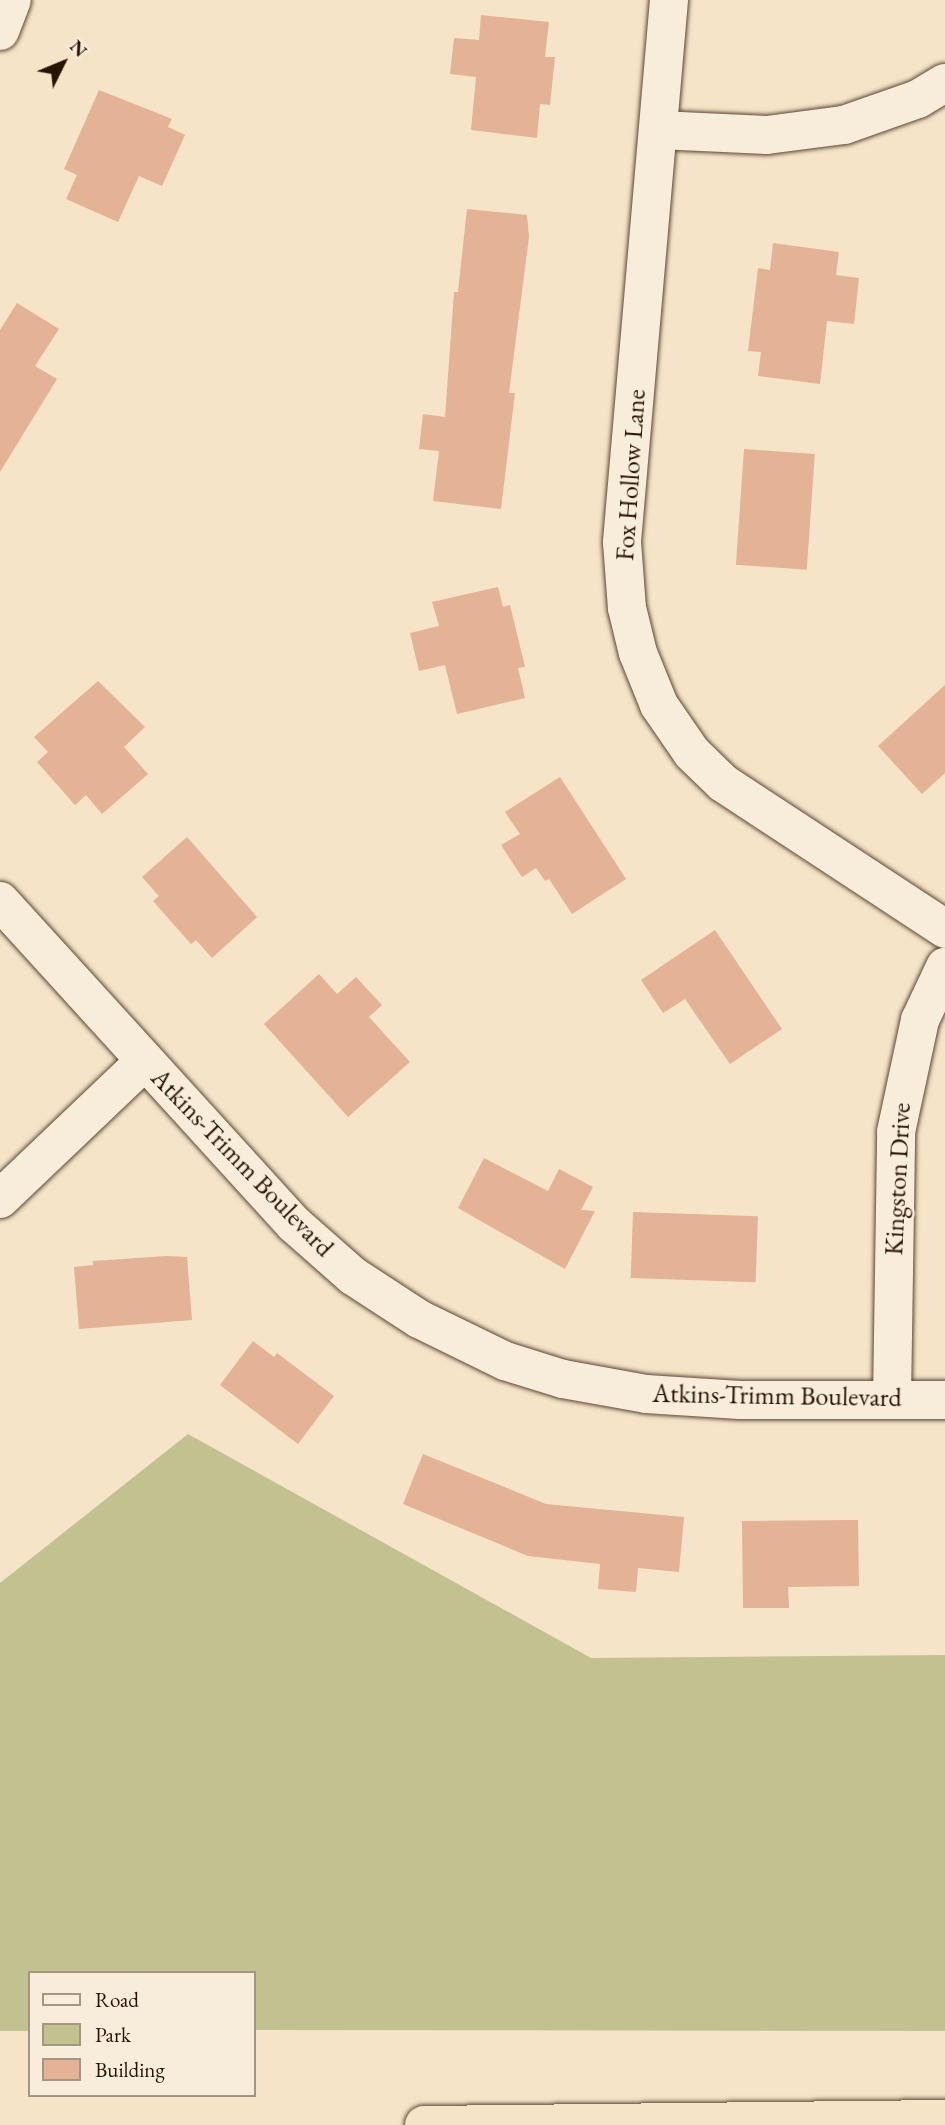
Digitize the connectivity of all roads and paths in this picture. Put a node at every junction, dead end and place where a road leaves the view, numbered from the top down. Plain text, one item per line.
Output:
1 (12, 0) edge
2 (669, 0) edge
3 (0, 31) edge
4 (945, 83) edge
5 (658, 130) junction
6 (0, 901) edge
7 (945, 929) edge
8 (945, 967) edge
9 (145, 1061) junction
10 (0, 1199) edge
11 (892, 1399) junction
12 (945, 1400) edge
13 (945, 2119) edge
14 (424, 2125) edge

1 - 3 street
2 - 5 street, Fox Hollow Lane
4 - 5 street
5 - 7 street, Fox Hollow Lane
6 - 9 street, Atkins-Trimm Boulevard
8 - 11 street, Kingston Drive
9 - 10 street
9 - 11 street, Atkins-Trimm Boulevard
11 - 12 street, Atkins-Trimm Boulevard
13 - 14 highway

